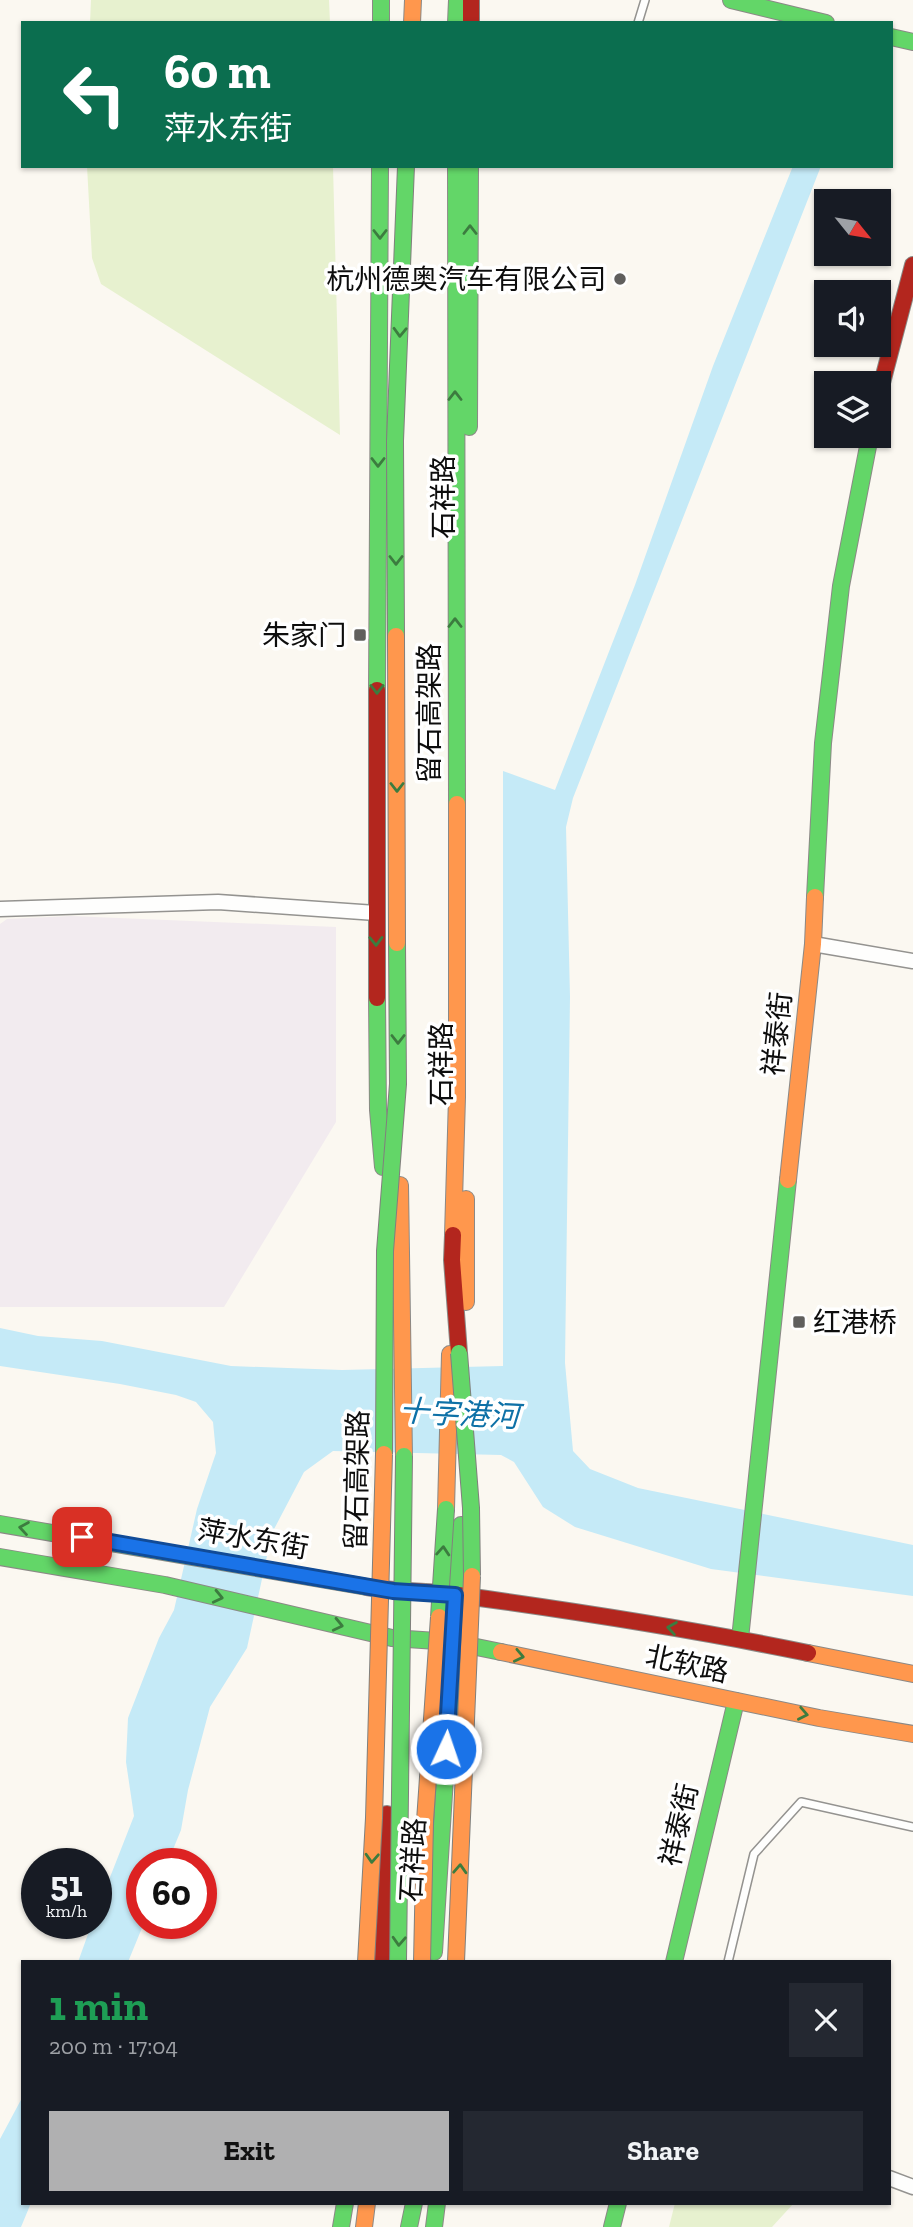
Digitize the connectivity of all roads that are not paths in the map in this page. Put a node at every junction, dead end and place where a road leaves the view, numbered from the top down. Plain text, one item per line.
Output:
1 (381, 0) edge
2 (413, 0) edge
3 (457, 0) edge
4 (471, 0) edge
5 (645, 0) edge
6 (731, 0) edge
7 (381, 21) edge
8 (412, 21) edge
9 (456, 21) edge
10 (471, 21) edge
11 (639, 21) edge
12 (818, 21) edge
13 (893, 37) edge
14 (913, 42) edge
15 (380, 168) edge
16 (406, 168) edge
17 (456, 168) edge
18 (470, 168) edge
19 (913, 265) edge
20 (885, 371) edge
21 (868, 448) edge
22 (0, 909) edge
23 (376, 913) junction
24 (813, 944) junction
25 (913, 961) edge
26 (398, 1084) junction
27 (452, 1260) junction
28 (0, 1524) edge
29 (0, 1557) edge
30 (393, 1591) junction
31 (455, 1595) junction
32 (392, 1638) junction
33 (740, 1639) junction
34 (452, 1643) junction
35 (913, 1674) edge
36 (736, 1701) junction
37 (913, 1734) edge
38 (913, 1827) edge
39 (366, 1960) edge
40 (383, 1960) edge
41 (398, 1960) edge
42 (422, 1960) edge
43 (434, 1960) edge
44 (456, 1960) edge
45 (674, 1960) edge
46 (728, 1960) edge
47 (891, 2179) edge
48 (913, 2187) edge
49 (345, 2205) edge
50 (358, 2205) edge
51 (367, 2205) edge
52 (377, 2205) edge
53 (402, 2205) edge
54 (414, 2205) edge
55 (421, 2205) edge
56 (437, 2205) edge
57 (618, 2205) edge
58 (341, 2227) edge
59 (355, 2227) edge
60 (364, 2227) edge
61 (375, 2227) edge
62 (399, 2227) edge
63 (410, 2227) edge
64 (419, 2227) edge
65 (434, 2227) edge
66 (612, 2227) edge

1 - 7 main road
2 - 8 main road
3 - 9 main road
4 - 10 main road
5 - 11 lane
6 - 12 main road
13 - 14 main road
15 -> 23 main road, 石祥路
16 -> 26 main road, 留石高架路, bridge
27 -> 17 main road, 留石高架路
31 -> 18 main road, 石祥路, bridge
19 - 20 main road
21 - 24 main road, 祥泰街
22 - 23 street
23 -> 30 main road, 石祥路
24 - 25 street
24 - 33 main road, 祥泰街
26 -> 39 main road, 留石高架路, bridge
26 -> 41 main road, 留石高架路, bridge
42 -> 27 main road, 留石高架路, bridge
44 -> 27 main road, 留石高架路, bridge
30 -> 28 main road, 萍水东街
29 -> 32 main road
30 - 31 main road, 萍水东街
30 - 32 main road, 石祥路
33 -> 31 main road, 北软路
31 - 34 main road, 石祥路
32 - 34 main road
32 - 40 main road, 石祥路
33 - 35 main road, 北软路
34 -> 36 main road, 北软路
34 - 43 main road, 石祥路
36 -> 37 main road, 北软路
36 - 45 main road, 祥泰街
38 - 46 lane
47 - 48 street
49 - 58 main road
50 - 59 main road
51 - 60 main road
52 - 61 main road
53 - 62 main road
54 - 63 main road
55 - 64 main road
56 - 65 main road
57 - 66 main road

